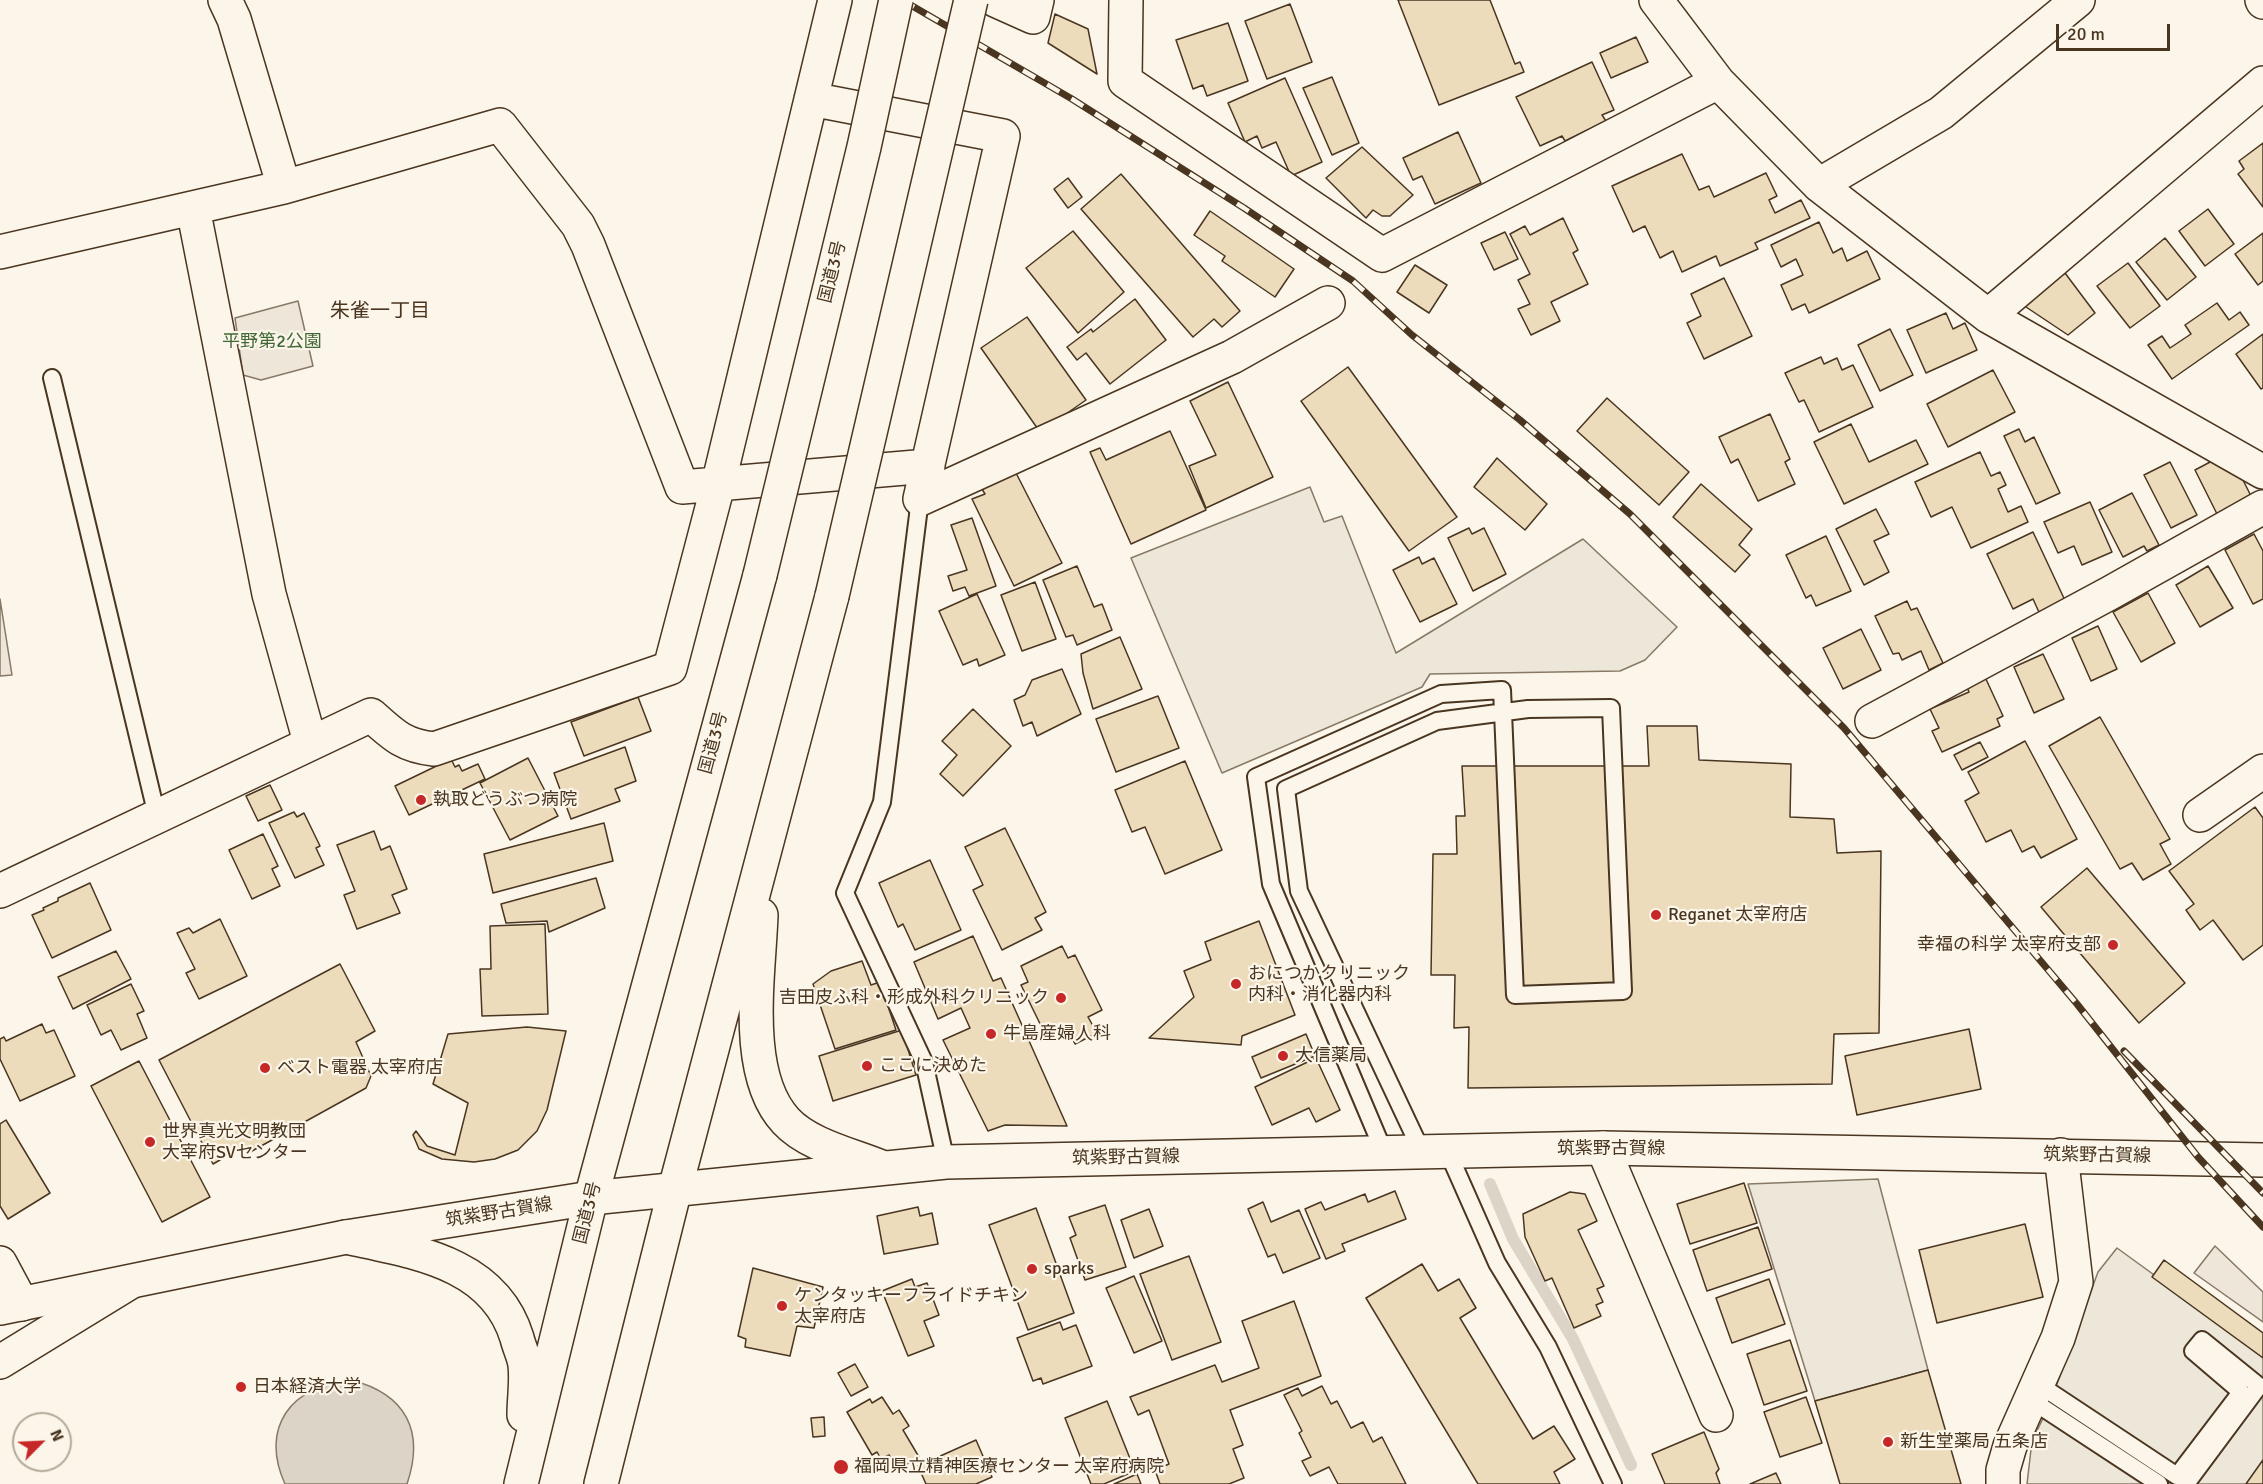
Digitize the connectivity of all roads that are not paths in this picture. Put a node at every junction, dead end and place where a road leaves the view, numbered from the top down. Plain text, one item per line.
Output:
1 (225, 0) edge
2 (835, 0) edge
3 (896, 0) edge
4 (970, 0) edge
5 (995, 0) edge
6 (1037, 0) edge
7 (1126, 0) edge
8 (1656, 0) edge
9 (2078, 0) edge
10 (1718, 82) junction
11 (2263, 83) edge
12 (811, 99) junction
13 (1819, 184) junction
14 (284, 187) junction
15 (193, 208) junction
16 (0, 252) edge
17 (1328, 303) dead end
18 (1988, 316) junction
19 (52, 378) dead end
20 (928, 466) junction
21 (2263, 472) edge
22 (718, 485) junction
23 (920, 499) junction
24 (2263, 507) edge
25 (1503, 712) junction
26 (1872, 721) dead end
27 (310, 742) junction
28 (2263, 771) edge
29 (2200, 815) dead end
30 (157, 816) junction
31 (764, 853) junction
32 (0, 891) edge
33 (1603, 1148) junction
34 (1434, 1150) junction
35 (1384, 1152) junction
36 (2061, 1155) junction
37 (2263, 1160) edge
38 (946, 1162) junction
39 (881, 1167) junction
40 (675, 1189) junction
41 (591, 1198) junction
42 (346, 1237) junction
43 (0, 1263) edge
44 (130, 1282) junction
45 (11, 1306) edge
46 (0, 1362) edge
47 (2035, 1392) junction
48 (1716, 1415) dead end
49 (522, 1479) edge
50 (601, 1484) edge
51 (1613, 1484) edge
52 (2003, 1484) edge
53 (2159, 1484) edge
54 (2186, 1484) edge

1 - 14 main road
2 - 12 main road
3 - 41 main road, 国道3号, bridge
4 - 31 main road, bridge
5 - 6 main road
7 - 10 main road
8 - 10 main road
9 - 13 main road
10 - 13 main road
11 - 18 main road
12 - 20 main road
12 - 22 main road
13 - 18 main road
14 - 15 main road
14 - 22 main road
15 - 16 main road
15 - 27 main road
17 - 23 main road
18 - 21 main road
19 - 30 lane
20 - 22 main road
20 - 23 main road
22 - 27 main road
23 - 38 lane
24 - 26 main road
25 - 25 lane
25 - 34 lane
25 - 35 lane
27 - 30 main road
28 - 29 main road
30 - 32 main road
31 - 39 main road
31 - 40 main road
33 - 34 main road, 筑紫野古賀線
33 - 36 main road, 筑紫野古賀線
33 - 48 main road
34 - 35 main road, 筑紫野古賀線
34 - 51 lane
35 - 38 main road, 筑紫野古賀線
36 - 37 main road, 筑紫野古賀線
36 - 47 main road
38 - 39 main road, 筑紫野古賀線
39 - 40 main road, 筑紫野古賀線
40 - 41 main road, 筑紫野古賀線
40 - 50 main road
41 - 42 main road, 筑紫野古賀線
41 - 49 main road, 国道3号
42 - 44 main road, 筑紫野古賀線
42 - 49 main road
43 - 45 main road
44 - 45 main road, 筑紫野古賀線
44 - 46 main road
47 - 52 main road
47 - 53 lane
47 - 54 lane

